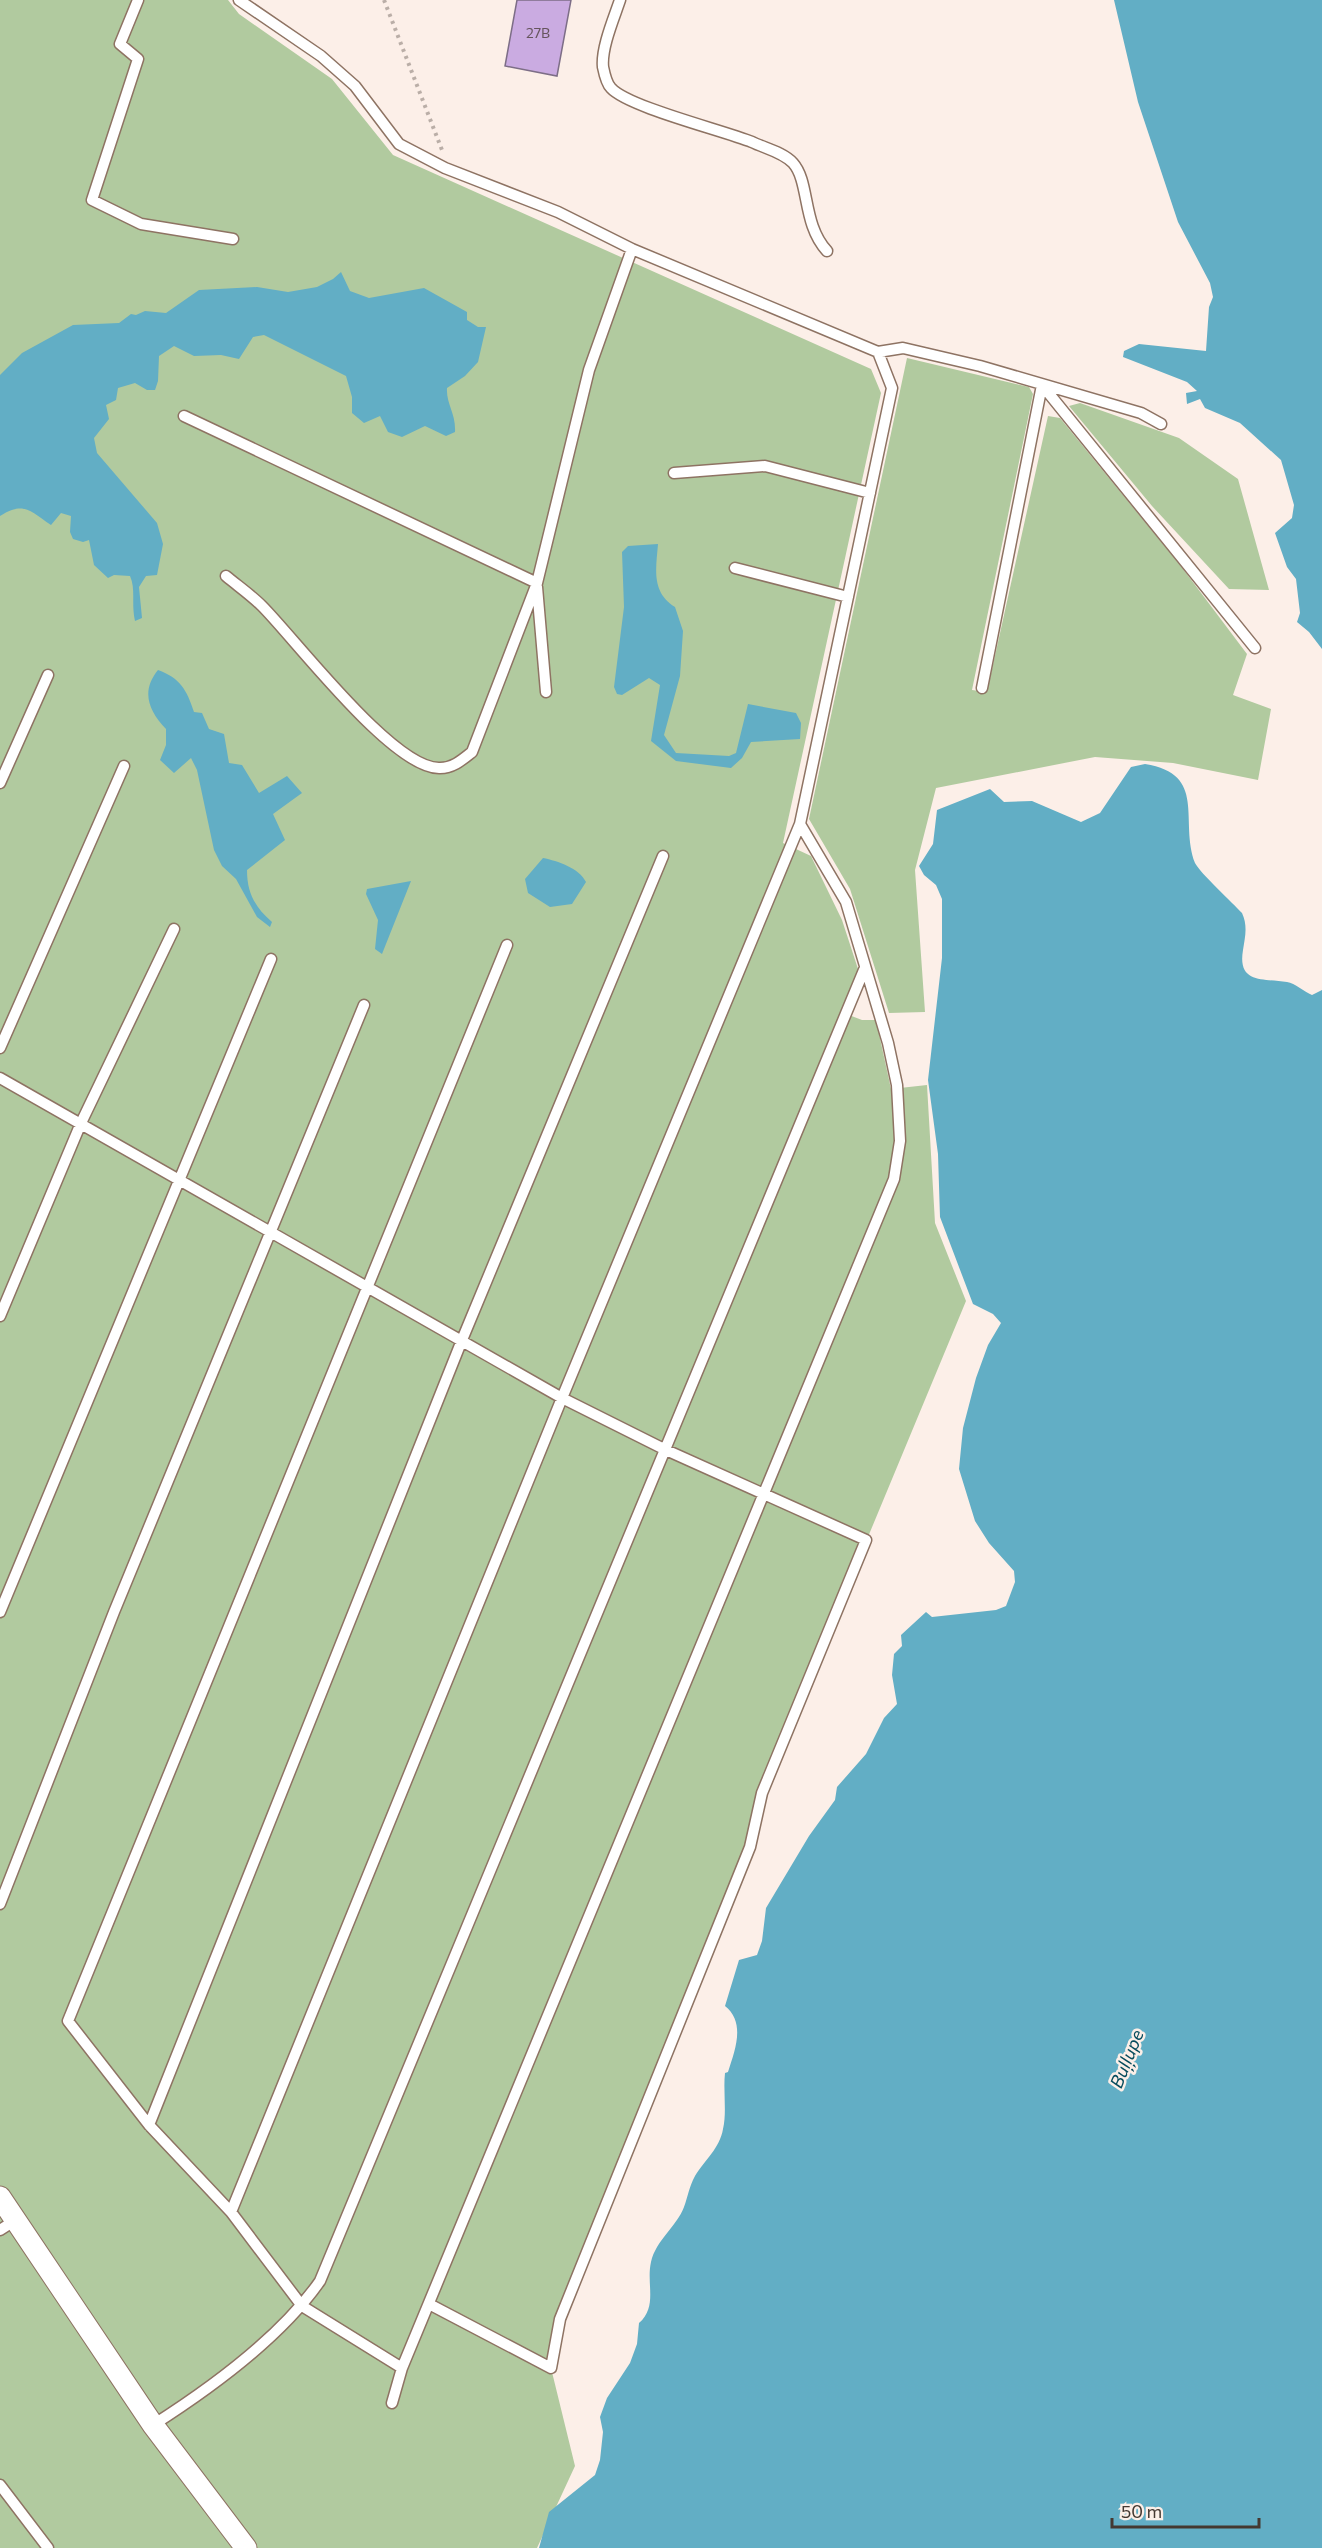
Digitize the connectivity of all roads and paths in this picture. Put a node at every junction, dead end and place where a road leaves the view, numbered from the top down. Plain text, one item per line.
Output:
1 (138, 0) edge
2 (239, 0) edge
3 (384, 0) edge
4 (620, 0) edge
5 (445, 168) junction
6 (233, 239) dead end
7 (632, 249) junction
8 (827, 251) dead end
9 (878, 352) junction
10 (1042, 385) junction
11 (184, 416) dead end
12 (1161, 424) dead end
13 (674, 473) dead end
14 (870, 493) junction
15 (735, 568) dead end
16 (226, 576) dead end
17 (537, 583) junction
18 (848, 597) junction
19 (1255, 648) dead end
20 (48, 675) dead end
21 (982, 688) dead end
22 (546, 692) dead end
23 (124, 766) dead end
24 (0, 783) edge
25 (800, 824) junction
26 (663, 856) dead end
27 (174, 928) dead end
28 (507, 945) dead end
29 (271, 959) dead end
30 (864, 970) junction
31 (364, 1005) dead end
32 (0, 1048) edge
33 (0, 1078) edge
34 (81, 1123) junction
35 (180, 1178) junction
36 (271, 1230) junction
37 (366, 1285) junction
38 (0, 1316) edge
39 (462, 1340) junction
40 (562, 1398) junction
41 (666, 1450) junction
42 (765, 1494) junction
43 (0, 1612) edge
44 (0, 1904) edge
45 (149, 2126) junction
46 (0, 2197) edge
47 (231, 2212) junction
48 (7, 2225) edge
49 (429, 2304) junction
50 (302, 2306) junction
51 (402, 2368) junction
52 (392, 2403) dead end
53 (153, 2425) junction
54 (0, 2484) edge
55 (48, 2548) edge
56 (246, 2548) edge

1 - 6 lane
2 - 5 lane
3 - 5 path
4 - 8 lane
5 - 7 lane
7 - 9 lane
7 - 17 lane
9 - 10 lane
9 - 14 lane
10 - 12 lane
10 - 19 lane
10 - 21 lane
11 - 17 lane
13 - 14 lane
14 - 18 lane
15 - 18 lane
16 - 17 lane
17 - 22 lane
18 - 25 lane
20 - 24 lane
23 - 32 lane
25 - 30 lane
25 - 40 lane
26 - 39 lane
27 - 34 lane
28 - 37 lane
29 - 35 lane
30 - 41 lane
30 - 42 lane
31 - 36 lane
33 - 34 lane
34 - 35 lane
34 - 38 lane
35 - 36 lane
35 - 43 lane
36 - 37 lane
36 - 44 lane
37 - 39 lane
37 - 45 lane
39 - 40 lane
39 - 45 lane
40 - 41 lane
40 - 47 lane
41 - 42 lane
41 - 50 lane
42 - 49 lane
42 - 49 lane
45 - 47 lane
46 - 48 street
47 - 50 lane
48 - 53 street
49 - 51 lane
50 - 51 lane
50 - 53 lane
51 - 52 lane
53 - 56 street
54 - 55 lane

